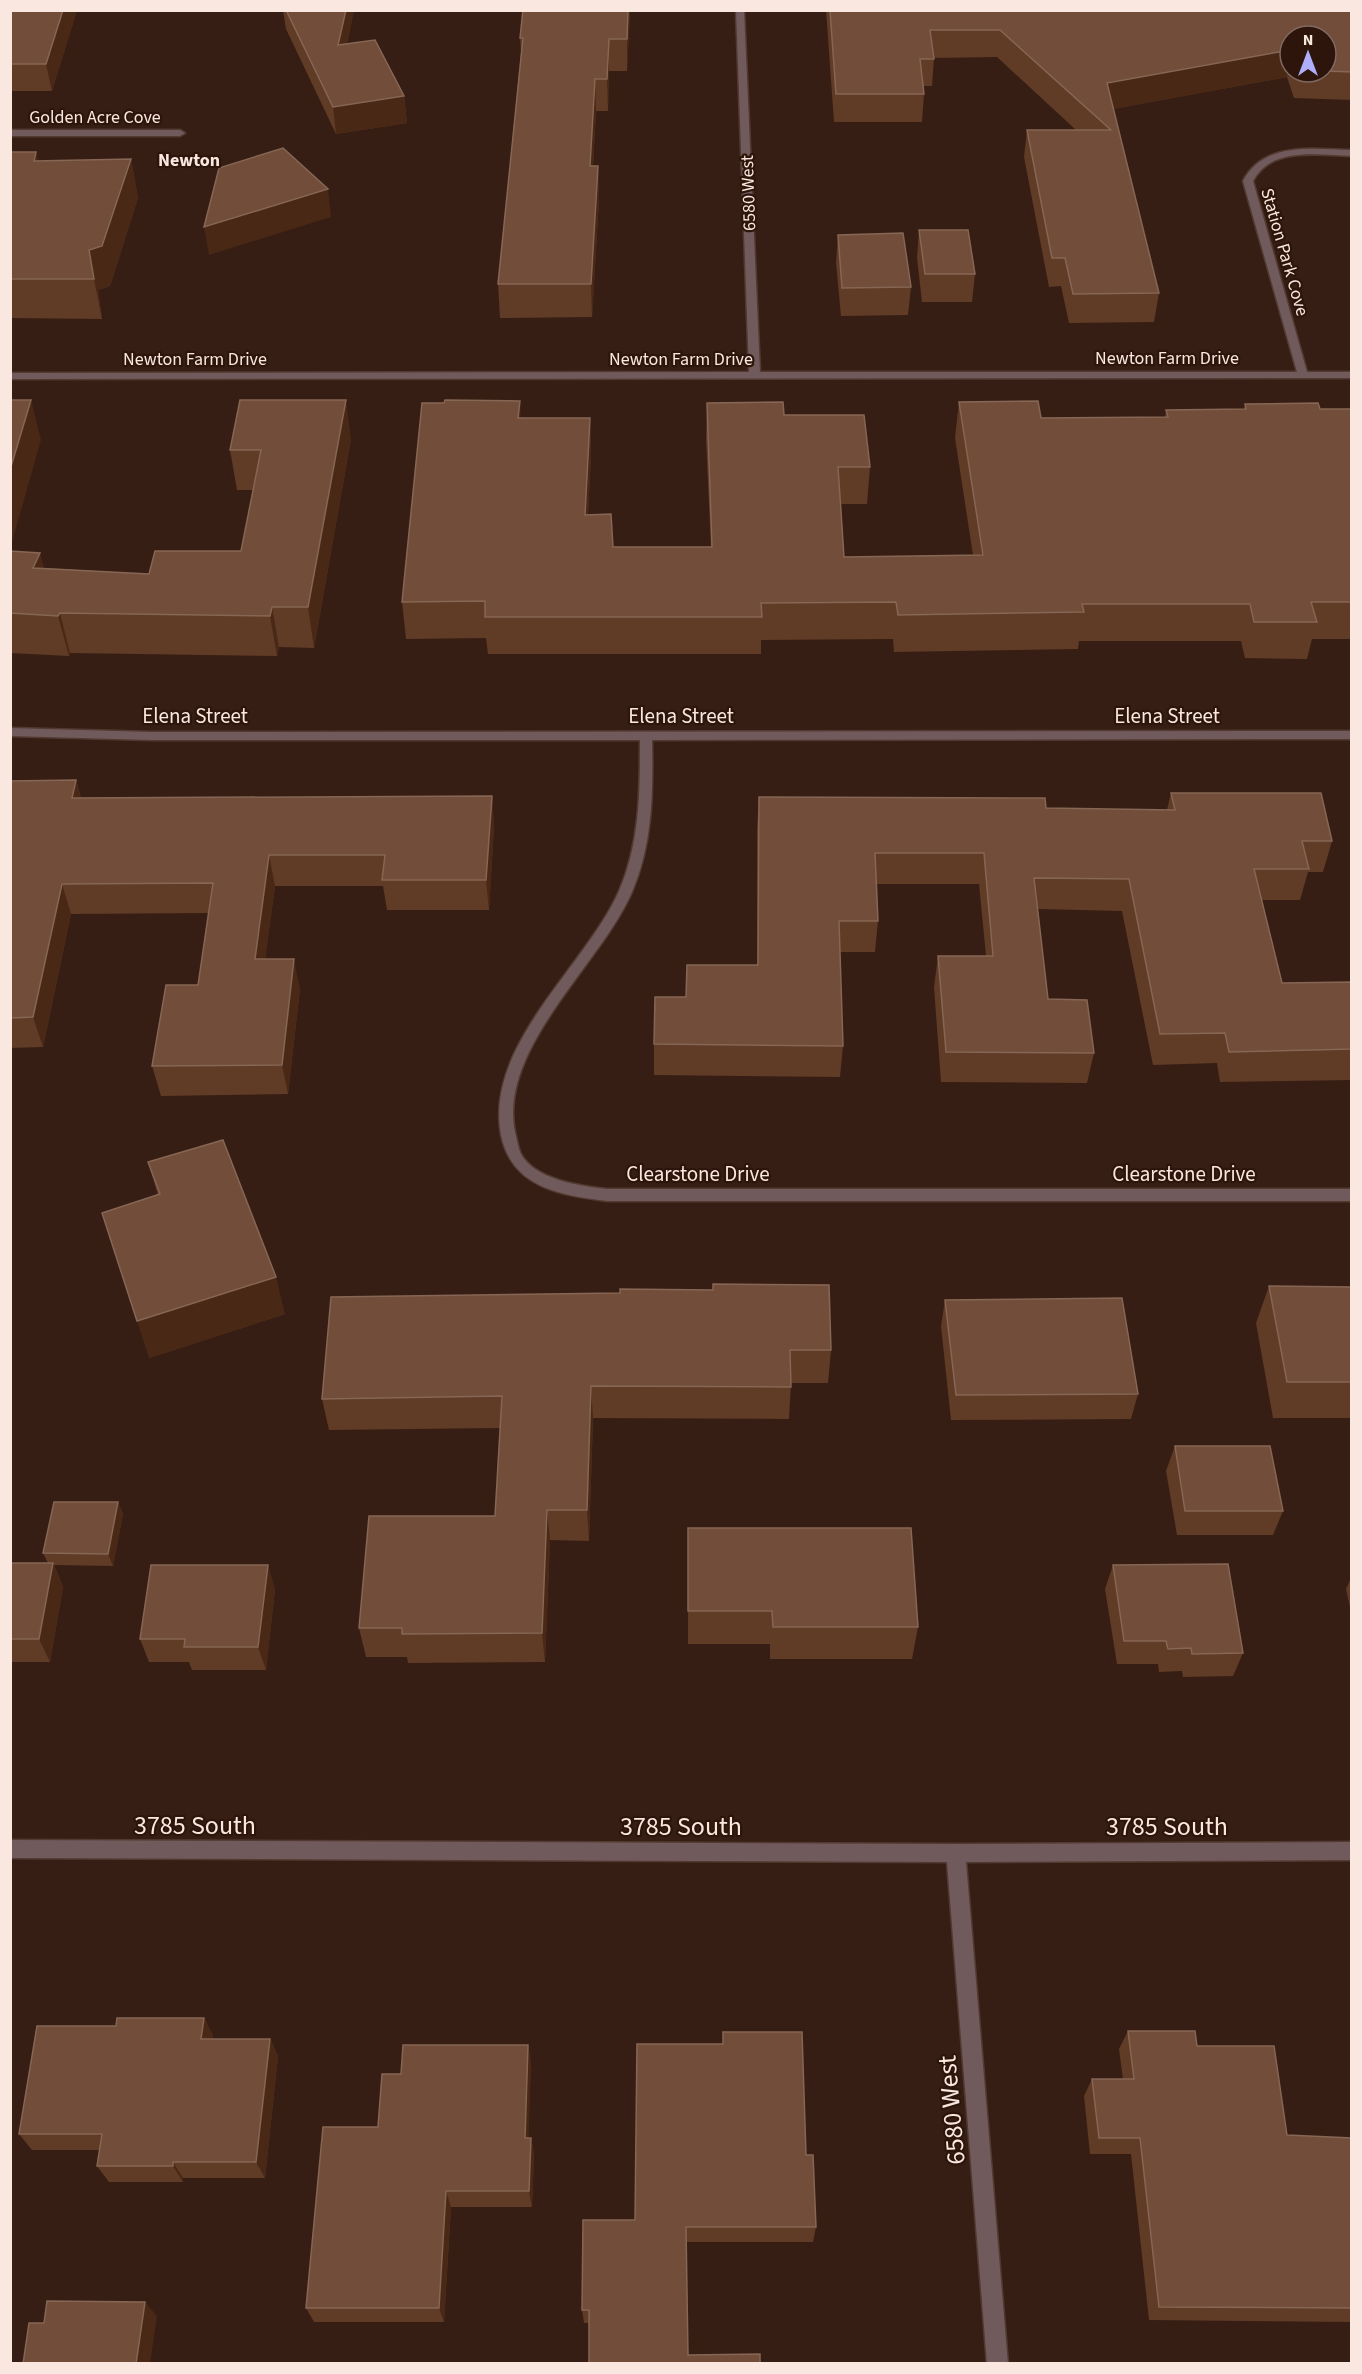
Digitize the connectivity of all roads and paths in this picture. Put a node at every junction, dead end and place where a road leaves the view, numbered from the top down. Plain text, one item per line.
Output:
1 (740, 10) edge
2 (10, 133) edge
3 (180, 133) dead end
4 (1352, 153) edge
5 (755, 375) junction
6 (1304, 375) junction
7 (1352, 375) edge
8 (10, 376) edge
9 (10, 732) edge
10 (646, 735) junction
11 (1352, 735) edge
12 (1352, 1195) edge
13 (10, 1850) edge
14 (1352, 1851) edge
15 (956, 1853) junction
16 (998, 2364) edge

1 - 5 street, 6580 West
2 - 3 street, Golden Acre Cove
4 - 6 street, Station Park Cove
5 - 6 street, Newton Farm Drive
5 - 8 street, Newton Farm Drive
6 - 7 street, Newton Farm Drive
9 - 10 street, Elena Street
10 - 11 street, Elena Street
10 - 12 street, Clearstone Drive
13 - 15 street, 3785 South
14 - 15 street, 3785 South
15 - 16 street, 6580 West

